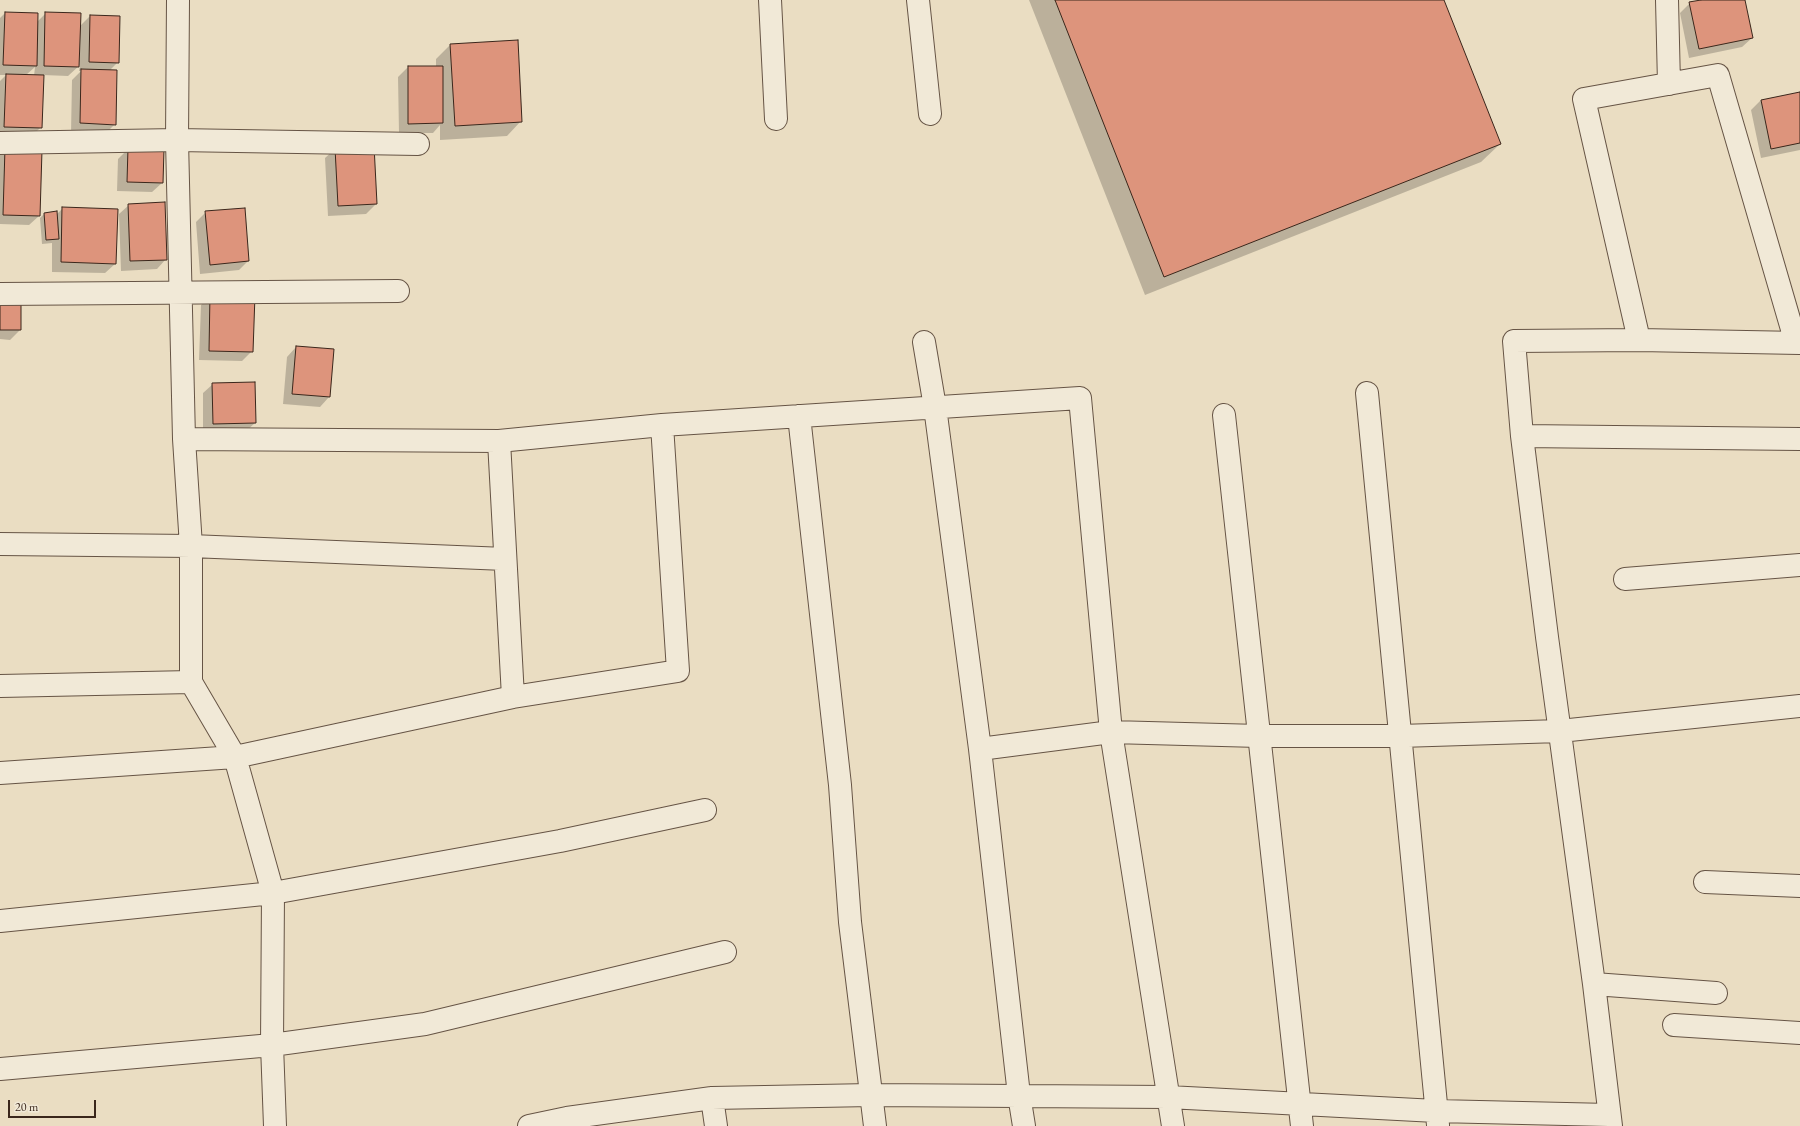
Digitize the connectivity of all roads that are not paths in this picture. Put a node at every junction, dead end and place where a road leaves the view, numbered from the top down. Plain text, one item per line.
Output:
1 (178, 0) edge
2 (770, 0) edge
3 (918, 0) edge
4 (1667, 0) edge
5 (1669, 84) junction
6 (930, 114) dead end
7 (776, 119) dead end
8 (177, 140) junction
9 (0, 143) edge
10 (418, 144) dead end
11 (398, 291) dead end
12 (181, 293) junction
13 (0, 294) edge
14 (1639, 340) junction
15 (924, 342) dead end
16 (1798, 343) edge
17 (1368, 393) dead end
18 (935, 407) junction
19 (1224, 415) dead end
20 (798, 416) junction
21 (662, 425) junction
22 (1522, 436) junction
23 (184, 439) junction
24 (1800, 439) edge
25 (499, 441) junction
26 (0, 544) edge
27 (191, 546) junction
28 (505, 559) junction
29 (1800, 565) edge
30 (1625, 579) dead end
31 (191, 682) junction
32 (0, 686) edge
33 (513, 697) junction
34 (1800, 706) edge
35 (1560, 731) junction
36 (1111, 732) junction
37 (1259, 736) junction
38 (1400, 736) junction
39 (980, 749) junction
40 (235, 756) junction
41 (0, 773) edge
42 (705, 810) dead end
43 (1705, 882) dead end
44 (1800, 886) edge
45 (273, 893) junction
46 (0, 921) edge
47 (725, 952) dead end
48 (1594, 984) junction
49 (1716, 992) dead end
50 (1674, 1025) dead end
51 (1800, 1033) edge
52 (272, 1046) junction
53 (0, 1069) edge
54 (871, 1095) junction
55 (1019, 1095) junction
56 (1168, 1097) junction
57 (712, 1098) junction
58 (1299, 1103) junction
59 (1437, 1118) edge
60 (1610, 1121) edge
61 (568, 1122) edge
62 (275, 1126) edge
63 (529, 1126) edge
64 (716, 1126) edge
65 (875, 1126) edge
66 (1024, 1126) edge
67 (1173, 1126) edge
68 (1302, 1126) edge

1 - 8 street
2 - 7 street
3 - 6 street
4 - 5 street
5 - 14 street
5 - 16 street
8 - 9 street
8 - 10 street
8 - 12 street
11 - 12 street
12 - 13 street
12 - 23 street
14 - 16 street
14 - 22 street
15 - 18 street
17 - 38 street
18 - 20 street
18 - 36 street
18 - 39 street
19 - 37 street
20 - 21 street
20 - 54 street
21 - 25 street
21 - 33 street
22 - 24 street
22 - 35 street
23 - 25 street
23 - 27 street
25 - 28 street
26 - 27 street
27 - 28 street
27 - 31 street
28 - 33 street
29 - 30 street
31 - 32 street
31 - 40 street
33 - 40 street
34 - 35 street
35 - 38 street
35 - 48 street
36 - 37 street
36 - 39 street
36 - 56 street
37 - 38 street
37 - 58 street
38 - 59 street
39 - 55 street
40 - 41 street
40 - 45 street
42 - 45 street
43 - 44 street
45 - 46 street
45 - 52 street
47 - 52 street
48 - 49 street
48 - 60 street
50 - 51 street
52 - 53 street
52 - 62 street
54 - 55 street
54 - 57 street
54 - 65 street
55 - 56 street
55 - 66 street
56 - 58 street
56 - 67 street
57 - 61 street
57 - 64 street
58 - 59 street
58 - 68 street
59 - 60 street
61 - 63 street

